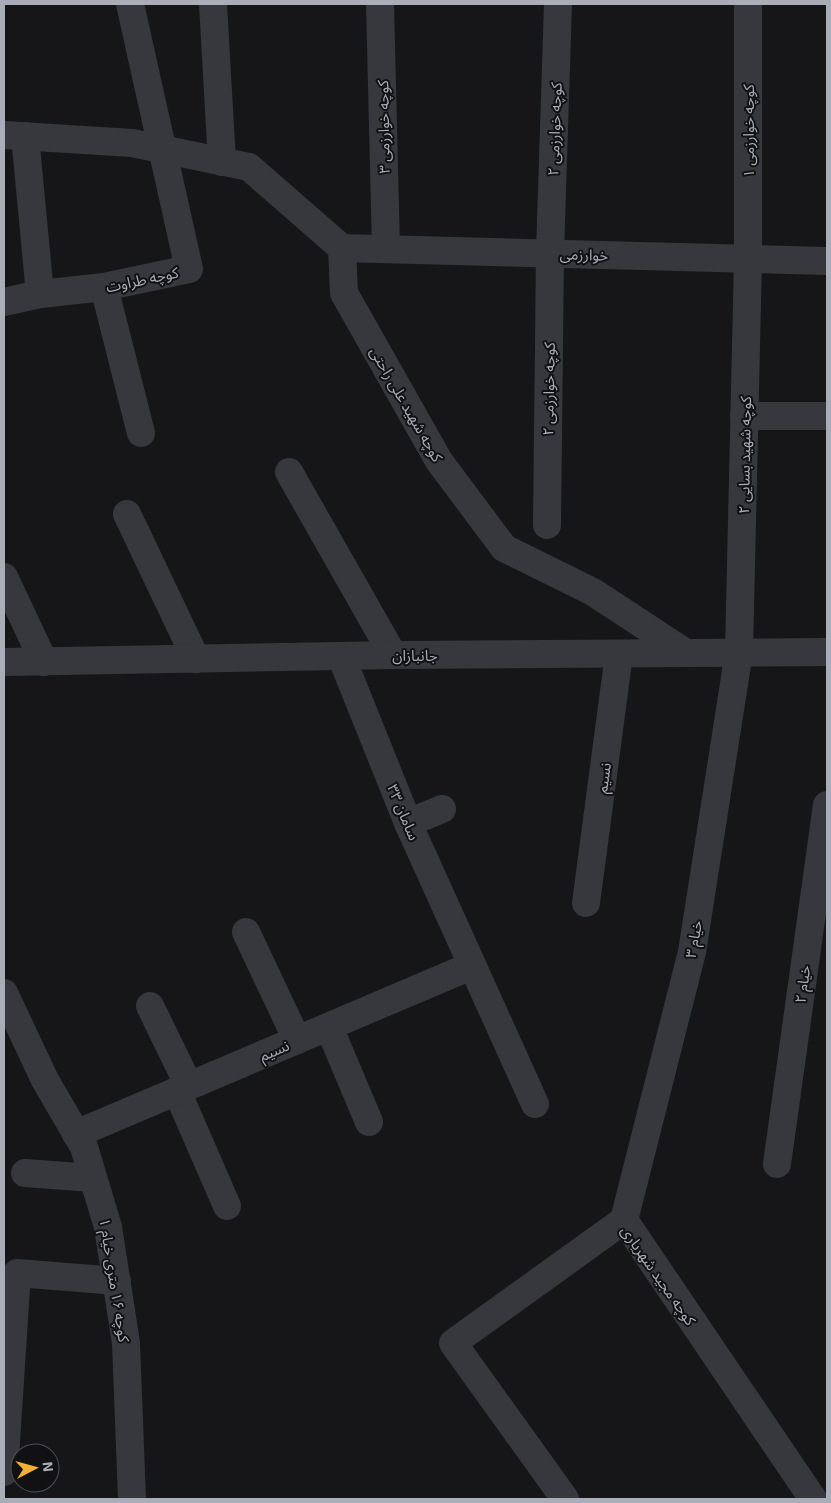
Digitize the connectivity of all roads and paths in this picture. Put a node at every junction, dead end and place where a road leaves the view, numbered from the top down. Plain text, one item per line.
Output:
1 (130, 4) edge
2 (213, 4) edge
3 (380, 4) edge
4 (558, 4) edge
5 (748, 4) edge
6 (14, 135) edge
7 (161, 148) junction
8 (222, 162) junction
9 (342, 248) junction
10 (386, 249) junction
11 (550, 253) junction
12 (748, 259) junction
13 (827, 261) edge
14 (104, 287) junction
15 (40, 294) junction
16 (4, 302) edge
17 (744, 416) junction
18 (827, 416) edge
19 (141, 433) dead end
20 (289, 472) dead end
21 (127, 514) dead end
22 (547, 525) dead end
23 (4, 576) edge
24 (739, 652) junction
25 (827, 652) edge
26 (686, 653) junction
27 (619, 654) junction
28 (393, 655) junction
29 (340, 656) junction
30 (196, 659) junction
31 (4, 662) edge
32 (44, 662) junction
33 (827, 805) edge
34 (442, 809) dead end
35 (408, 823) junction
36 (586, 903) dead end
37 (246, 932) dead end
38 (471, 966) junction
39 (4, 993) edge
40 (150, 1006) dead end
41 (329, 1027) junction
42 (297, 1040) junction
43 (183, 1088) junction
44 (535, 1104) dead end
45 (369, 1122) dead end
46 (76, 1134) junction
47 (776, 1164) dead end
48 (25, 1173) dead end
49 (93, 1178) junction
50 (227, 1206) dead end
51 (624, 1220) junction
52 (116, 1281) junction
53 (4, 1472) edge
54 (132, 1499) edge
55 (565, 1499) edge
56 (813, 1499) edge

1 - 7 street
2 - 8 street
3 - 10 street, ۳ کوچه خوارزمی
4 - 11 street, ۲ کوچه خوارزمی
5 - 12 street, کوچه خوارزمی ۱
6 - 7 street
6 - 15 street
7 - 8 street
7 - 14 street, کوچه طراوت
8 - 9 street
9 - 10 street, خوارزمی
9 - 26 street, کوچه شهید علی راحتی
10 - 11 street, خوارزمی
11 - 12 street, خوارزمی
11 - 22 street, کوچه خوارزمی ۲
12 - 13 street, خوارزمی
12 - 17 street, کوچه شهید بسایی ۲
14 - 15 street, کوچه طراوت
14 - 19 street
15 - 16 street, کوچه طراوت
17 - 18 street
17 - 24 street, کوچه شهید بسایی ۲
20 - 28 street
21 - 30 street
23 - 32 street
24 - 25 street, جانبازان
24 - 26 street, جانبازان
24 - 51 street, ۳ خیام
26 - 27 street, جانبازان
27 - 28 street, جانبازان
27 - 36 street, نسیم
28 - 29 street, جانبازان
29 - 30 street, جانبازان
29 - 35 street, ۳۳ سامان
30 - 32 street, جانبازان
31 - 32 street, جانبازان
33 - 47 street, خیام ۲
34 - 35 street
35 - 38 street, ۳۳ سامان
37 - 42 street
38 - 41 street, نسیم
38 - 44 street, ۳۳ سامان
39 - 46 street, ۱ کوچه ۱۶ متری خیام
40 - 43 street
41 - 42 street, نسیم
41 - 45 street
42 - 43 street, نسیم
43 - 46 street, نسیم
43 - 50 street
46 - 49 street, ۱ کوچه ۱۶ متری خیام
48 - 49 street
49 - 52 street, ۱ کوچه ۱۶ متری خیام
51 - 55 street, کوچه مجید شهریاری
51 - 56 street, کوچه مجید شهریاری
52 - 53 street
52 - 54 street, ۱ کوچه ۱۶ متری خیام

